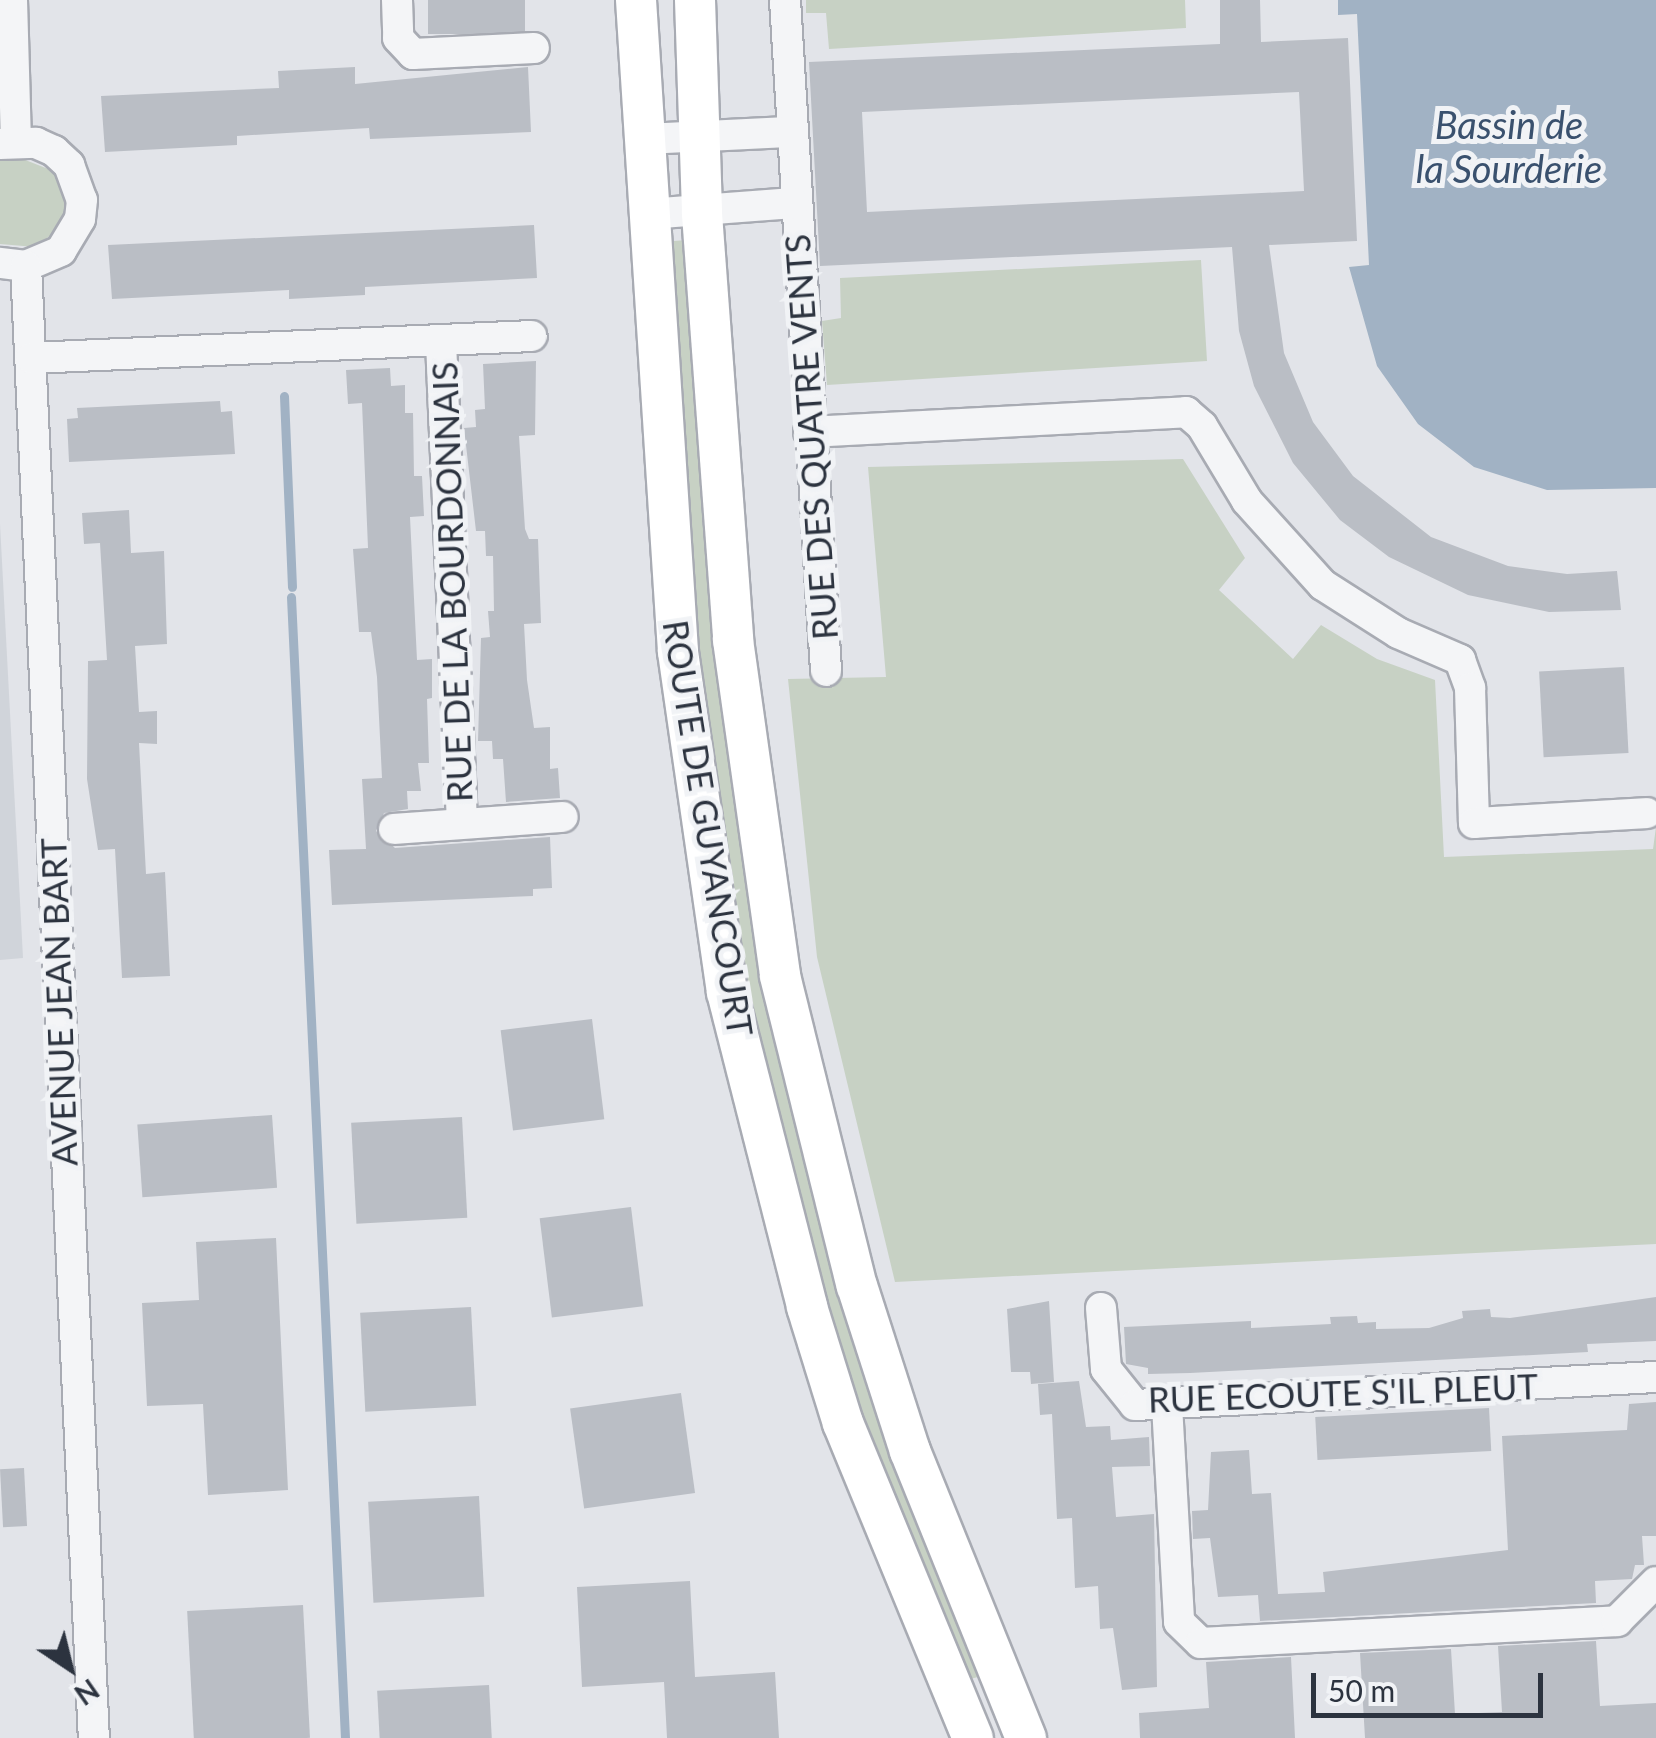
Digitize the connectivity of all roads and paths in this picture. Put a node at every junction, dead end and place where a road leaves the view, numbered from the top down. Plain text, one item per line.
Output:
1 (12, 0) edge
2 (396, 0) edge
3 (636, 0) edge
4 (696, 0) edge
5 (785, 0) edge
6 (534, 48) dead end
7 (788, 132) junction
8 (645, 139) junction
9 (698, 140) junction
10 (8, 142) edge
11 (794, 203) junction
12 (648, 214) junction
13 (702, 214) junction
14 (13, 264) edge
15 (532, 336) dead end
16 (441, 342) junction
17 (31, 358) junction
18 (809, 432) junction
19 (826, 671) dead end
20 (1646, 813) dead end
21 (563, 818) dead end
22 (462, 823) junction
23 (394, 829) dead end
24 (1101, 1308) dead end
25 (1656, 1377) edge
26 (1167, 1405) junction
27 (1656, 1582) edge
28 (94, 1738) edge
29 (973, 1738) edge
30 (1026, 1738) edge

1 - 10 street
2 - 6 street
3 - 8 main road, ROUTE DE GUYANCOURT
4 - 9 main road, ROUTE DE GUYANCOURT
5 - 7 street, RUE DES QUATRE VENTS
7 - 9 street
7 - 11 street, RUE DES QUATRE VENTS
8 - 9 street
8 - 12 main road, ROUTE DE GUYANCOURT
9 - 13 main road, ROUTE DE GUYANCOURT
10 - 14 street
11 - 13 street, RUE DES QUATRE VENTS
11 - 18 street, RUE DES QUATRE VENTS
12 - 13 street, RUE DES QUATRE VENTS
12 - 29 main road, ROUTE DE GUYANCOURT
13 - 30 main road, ROUTE DE GUYANCOURT
14 - 17 street, AVENUE JEAN BART
15 - 16 street, RUE DE LA BOURDONNAIS
16 - 17 street, RUE DE LA BOURDONNAIS
16 - 22 street, RUE DE LA BOURDONNAIS
17 - 28 street, AVENUE JEAN BART
18 - 19 street, RUE DES QUATRE VENTS
18 - 20 street
21 - 22 street, RUE DE LA BOURDONNAIS
22 - 23 street, RUE DE LA BOURDONNAIS
24 - 26 street, RUE ECOUTE S'IL PLEUT
25 - 26 street, RUE ECOUTE S'IL PLEUT
26 - 27 street

